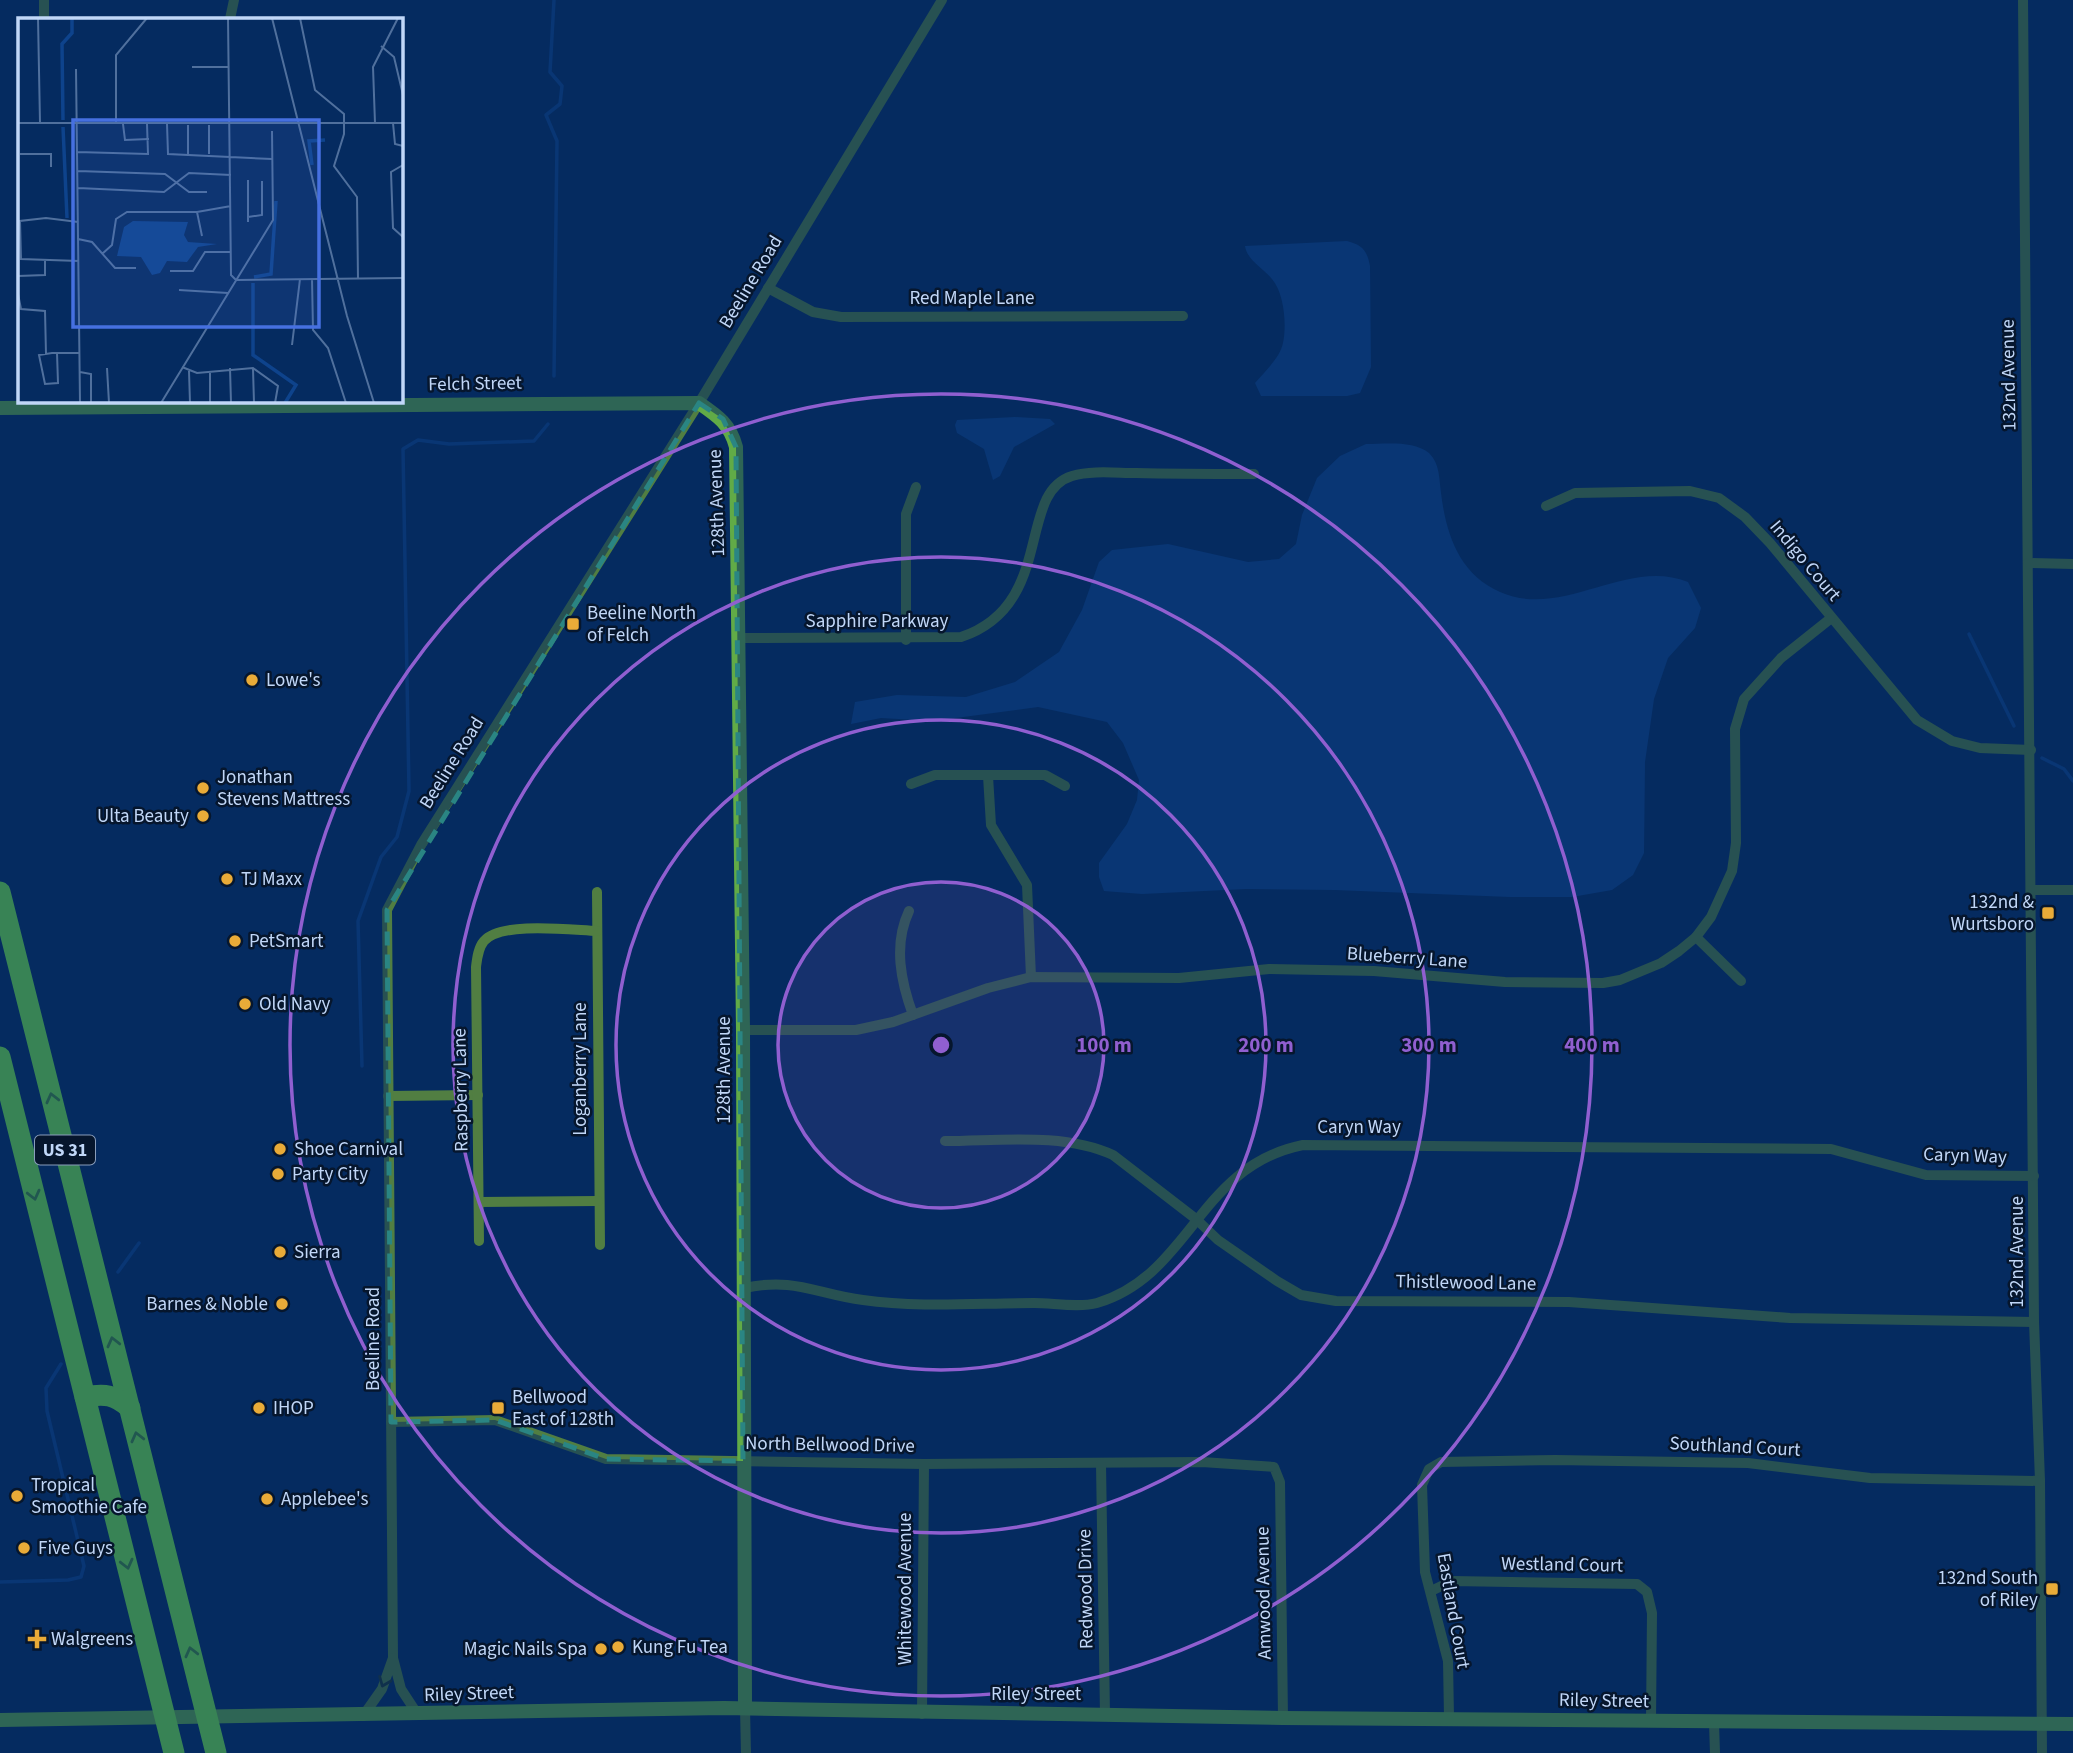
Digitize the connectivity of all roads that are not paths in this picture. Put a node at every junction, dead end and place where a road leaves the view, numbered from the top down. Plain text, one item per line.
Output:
1 (44, 0) edge
2 (233, 0) edge
3 (942, 0) edge
4 (2023, 0) edge
5 (44, 18) edge
6 (230, 18) edge
7 (768, 288) junction
8 (1183, 316) dead end
9 (699, 402) junction
10 (52, 404) edge
11 (155, 404) edge
12 (0, 408) edge
13 (1254, 474) dead end
14 (916, 487) dead end
15 (1546, 506) dead end
16 (2028, 563) junction
17 (2073, 564) edge
18 (1830, 619) junction
19 (740, 638) junction
20 (906, 640) junction
21 (2031, 750) junction
22 (988, 776) junction
23 (911, 784) dead end
24 (1065, 786) dead end
25 (2033, 890) junction
26 (2073, 890) edge
27 (0, 892) edge
28 (597, 892) dead end
29 (909, 911) dead end
30 (597, 931) junction
31 (1696, 937) junction
32 (1031, 977) junction
33 (1741, 981) dead end
34 (913, 1015) junction
35 (743, 1030) junction
36 (0, 1057) edge
37 (478, 1095) junction
38 (388, 1096) junction
39 (945, 1141) dead end
40 (2034, 1176) junction
41 (598, 1201) junction
42 (479, 1202) junction
43 (1196, 1219) junction
44 (479, 1241) dead end
45 (600, 1245) dead end
46 (744, 1288) junction
47 (2035, 1322) junction
48 (85, 1397) junction
49 (130, 1408) junction
50 (391, 1422) junction
51 (743, 1461) junction
52 (924, 1464) junction
53 (1101, 1464) junction
54 (1274, 1467) joint
55 (1429, 1469) joint
56 (2040, 1480) junction
57 (1431, 1591) junction
58 (393, 1658) junction
59 (745, 1708) junction
60 (922, 1714) junction
61 (1105, 1714) junction
62 (418, 1715) junction
63 (363, 1716) junction
64 (1449, 1717) junction
65 (207, 1718) junction
66 (1283, 1718) junction
67 (166, 1719) junction
68 (0, 1720) edge
69 (1651, 1721) junction
70 (1714, 1723) junction
71 (2041, 1724) junction
72 (2073, 1724) edge
73 (174, 1753) edge
74 (216, 1753) edge
75 (746, 1753) edge
76 (1715, 1753) edge
77 (2042, 1753) edge

1 - 5 street
2 - 6 street
3 - 7 street, Beeline Road
4 - 16 street, 132nd Avenue
7 - 8 street, Red Maple Lane
7 - 9 street, Beeline Road
9 - 11 main road, Felch Street
9 - 19 main road, 128th Avenue
9 - 38 street, Beeline Road
10 - 11 main road, Felch Street
10 - 12 main road, Felch Street
13 - 20 street, Sapphire Parkway
14 - 20 street
15 - 18 street, Indigo Court
16 - 17 street
16 - 21 street, 132nd Avenue
18 - 21 street, Indigo Court
18 - 31 street, Blueberry Lane
19 - 20 street, Sapphire Parkway
19 - 35 main road, 128th Avenue
21 - 25 street, 132nd Avenue
22 - 23 street
22 - 24 street
22 - 32 street
25 - 26 street
25 - 40 street, 132nd Avenue
49 -> 27 highway, US 31
28 - 30 street, Loganberry Lane
29 - 34 street
30 - 37 street, Raspberry Lane
30 - 41 street, Loganberry Lane
31 - 32 street, Blueberry Lane
31 - 33 street
32 - 34 street, Blueberry Lane
34 - 35 street, Blueberry Lane
35 - 46 main road, 128th Avenue
36 -> 48 highway, US 31
37 - 38 street
37 - 42 street, Raspberry Lane
38 - 50 street, Beeline Road
39 - 43 street, Thistlewood Lane
40 - 43 street, Caryn Way
40 - 47 street, 132nd Avenue
41 - 42 street
41 - 45 street, Loganberry Lane
42 - 44 street, Raspberry Lane
43 - 46 street, Caryn Way
43 - 47 street, Thistlewood Lane
46 - 51 main road, 128th Avenue
47 - 56 street, 132nd Avenue
48 - 49 highway
48 -> 67 highway, US 31
65 -> 49 highway, US 31
50 - 51 street, North Bellwood Drive
50 - 58 street, Beeline Road
51 - 52 street, North Bellwood Drive
51 - 59 main road, 128th Avenue
52 - 53 street, North Bellwood Drive
52 - 60 street, Whitewood Avenue
53 - 54 street, North Bellwood Drive
53 - 61 street, Redwood Drive
54 - 66 street, Amwood Avenue
55 - 56 street, Southland Court
55 - 57 street, Eastland Court
56 - 71 street, 132nd Avenue
57 - 64 street, Eastland Court
57 - 69 street, Westland Court
58 - 62 street, Beeline Road
58 -> 63 street, Beeline Road
59 - 60 main road, Riley Street
59 - 62 main road, Riley Street
59 - 75 street, 128th Avenue
60 - 61 main road, Riley Street
61 - 66 main road, Riley Street
62 - 63 main road, Riley Street
63 - 65 main road, Riley Street
64 - 66 main road, Riley Street
64 - 69 main road, Riley Street
65 - 67 main road, Riley Street
65 - 74 highway, US 31
67 - 68 main road, Riley Street
67 - 73 highway, US 31
69 - 70 main road, Riley Street
70 - 71 main road, Riley Street
70 - 76 street
71 - 72 main road, Riley Street
71 - 77 street, 132nd Avenue

